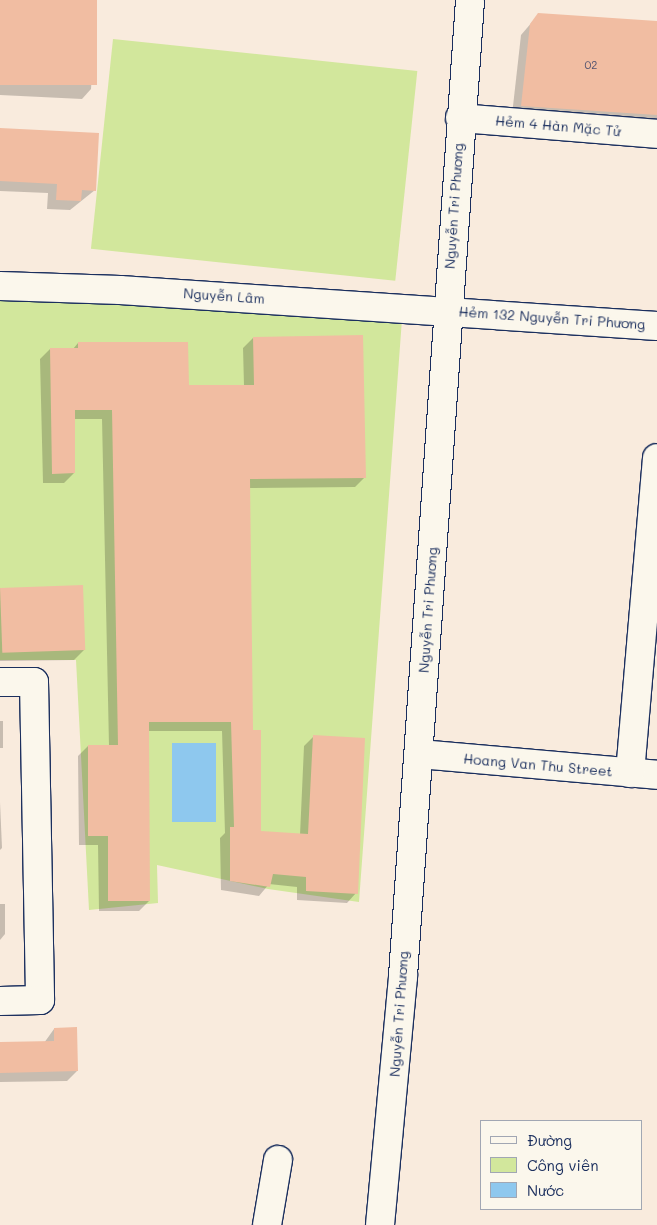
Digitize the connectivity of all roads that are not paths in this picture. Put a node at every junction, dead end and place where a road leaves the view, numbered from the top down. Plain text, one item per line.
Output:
1 (470, 0) edge
2 (460, 118) junction
3 (657, 134) edge
4 (0, 286) edge
5 (447, 310) junction
6 (657, 326) edge
7 (657, 458) edge
8 (0, 682) edge
9 (418, 754) junction
10 (630, 773) junction
11 (657, 775) edge
12 (0, 1001) edge
13 (278, 1160) dead end
14 (380, 1222) edge
15 (267, 1225) edge

1 - 2 street, Nguyễn Tri Phương
2 - 3 street, Hẻm 4 Hàn Mặc Tử
2 - 5 street, Nguyễn Tri Phương
4 - 5 street, Nguyễn Lâm
5 - 6 street, Hẻm 132 Nguyễn Tri Phương
5 - 9 street, Nguyễn Tri Phương
7 - 10 street
8 - 12 street
9 - 10 street, Hoang Van Thu Street
9 - 14 street, Nguyễn Tri Phương
10 - 11 street, Hoang Van Thu Street
13 - 15 street

